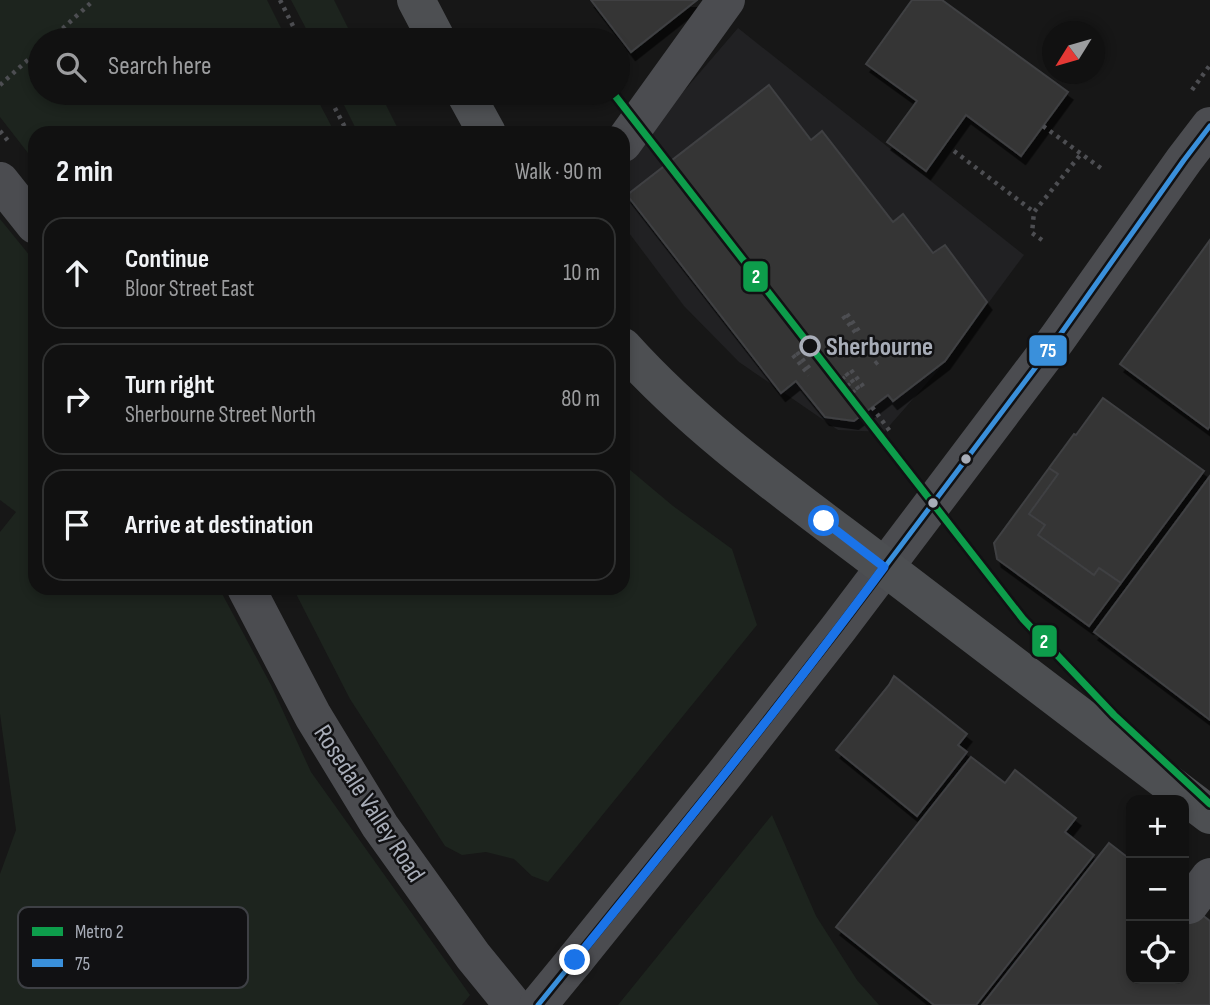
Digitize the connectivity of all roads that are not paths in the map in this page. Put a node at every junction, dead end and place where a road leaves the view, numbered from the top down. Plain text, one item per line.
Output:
1 (416, 0) edge
2 (726, 0) edge
3 (431, 28) edge
4 (472, 105) edge
5 (483, 126) edge
6 (1210, 127) edge
7 (630, 133) edge
8 (0, 181) edge
9 (28, 216) edge
10 (630, 355) edge
11 (884, 567) junction
12 (250, 595) edge
13 (1210, 815) edge
14 (513, 1005) edge
15 (538, 1005) edge

1 - 3 main road
2 - 7 street
4 - 5 main road
6 - 11 street
8 - 9 street
10 - 11 main road
11 - 13 main road
11 - 15 street, bridge
12 - 14 street, Rosedale Valley Road

